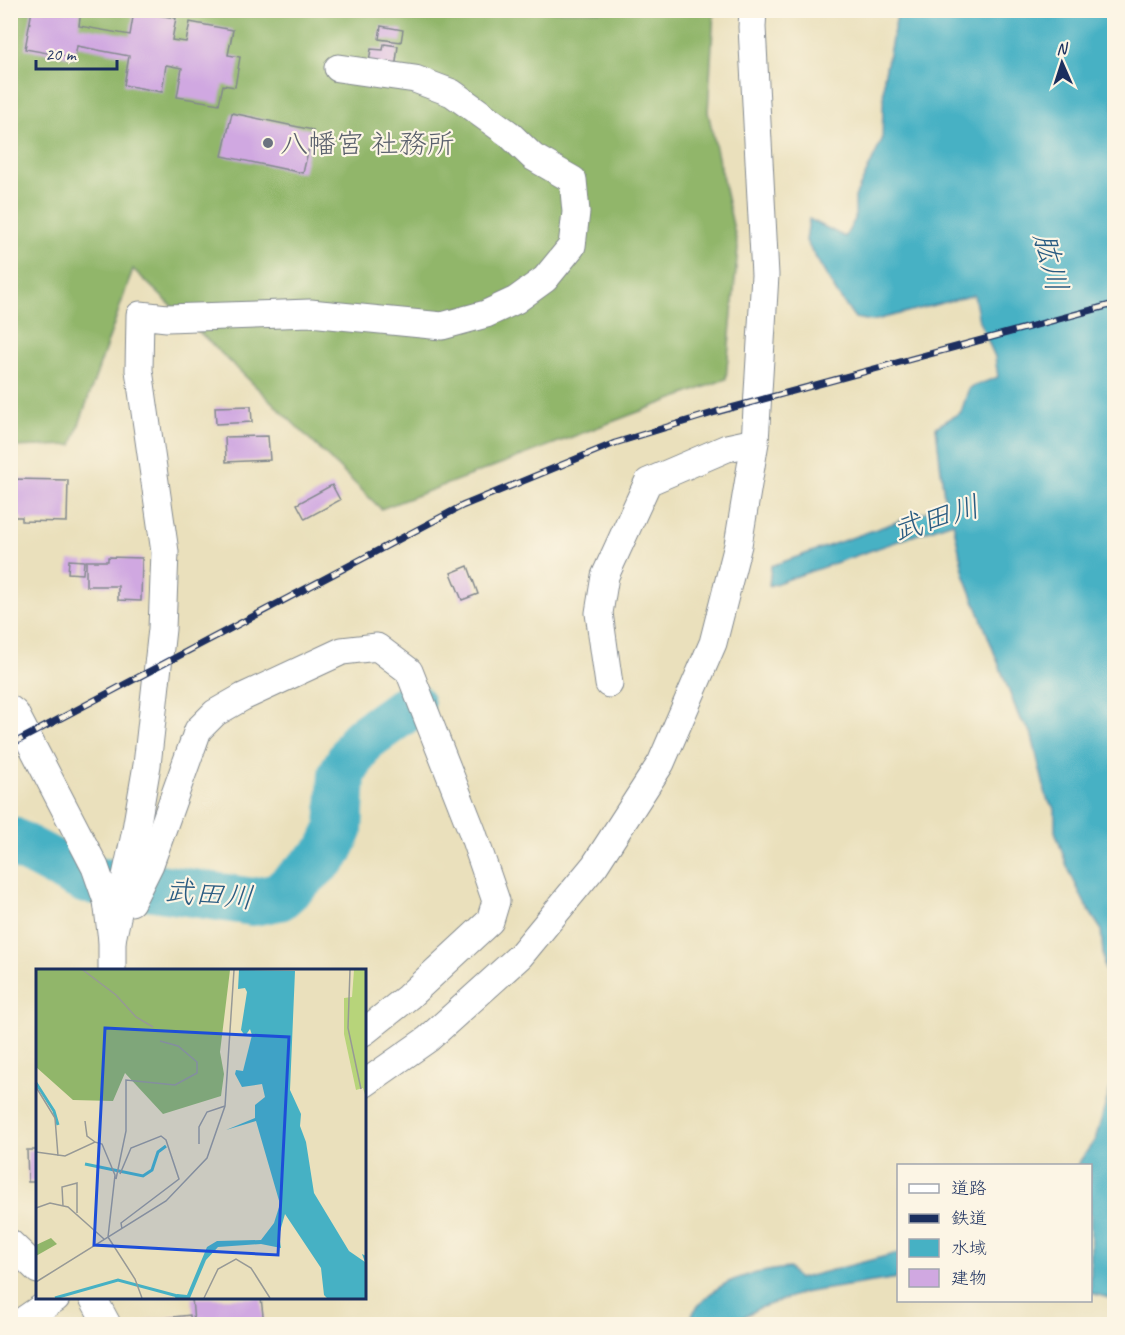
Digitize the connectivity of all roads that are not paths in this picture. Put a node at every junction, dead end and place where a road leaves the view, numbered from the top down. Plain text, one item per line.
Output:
1 (753, 10) edge
2 (338, 68) dead end
3 (755, 442) junction
4 (609, 684) dead end
5 (10, 709) edge
6 (112, 940) junction
7 (112, 969) edge
8 (366, 1030) edge
9 (366, 1083) edge
10 (10, 1243) edge
11 (36, 1268) edge
12 (55, 1299) edge
13 (94, 1299) edge
14 (18, 1324) edge
15 (107, 1324) edge

1 - 3 street
2 - 6 street
3 - 4 street
3 - 9 street
5 - 6 street
6 - 7 street
6 - 8 street
10 - 11 street
12 - 14 street
13 - 15 street

